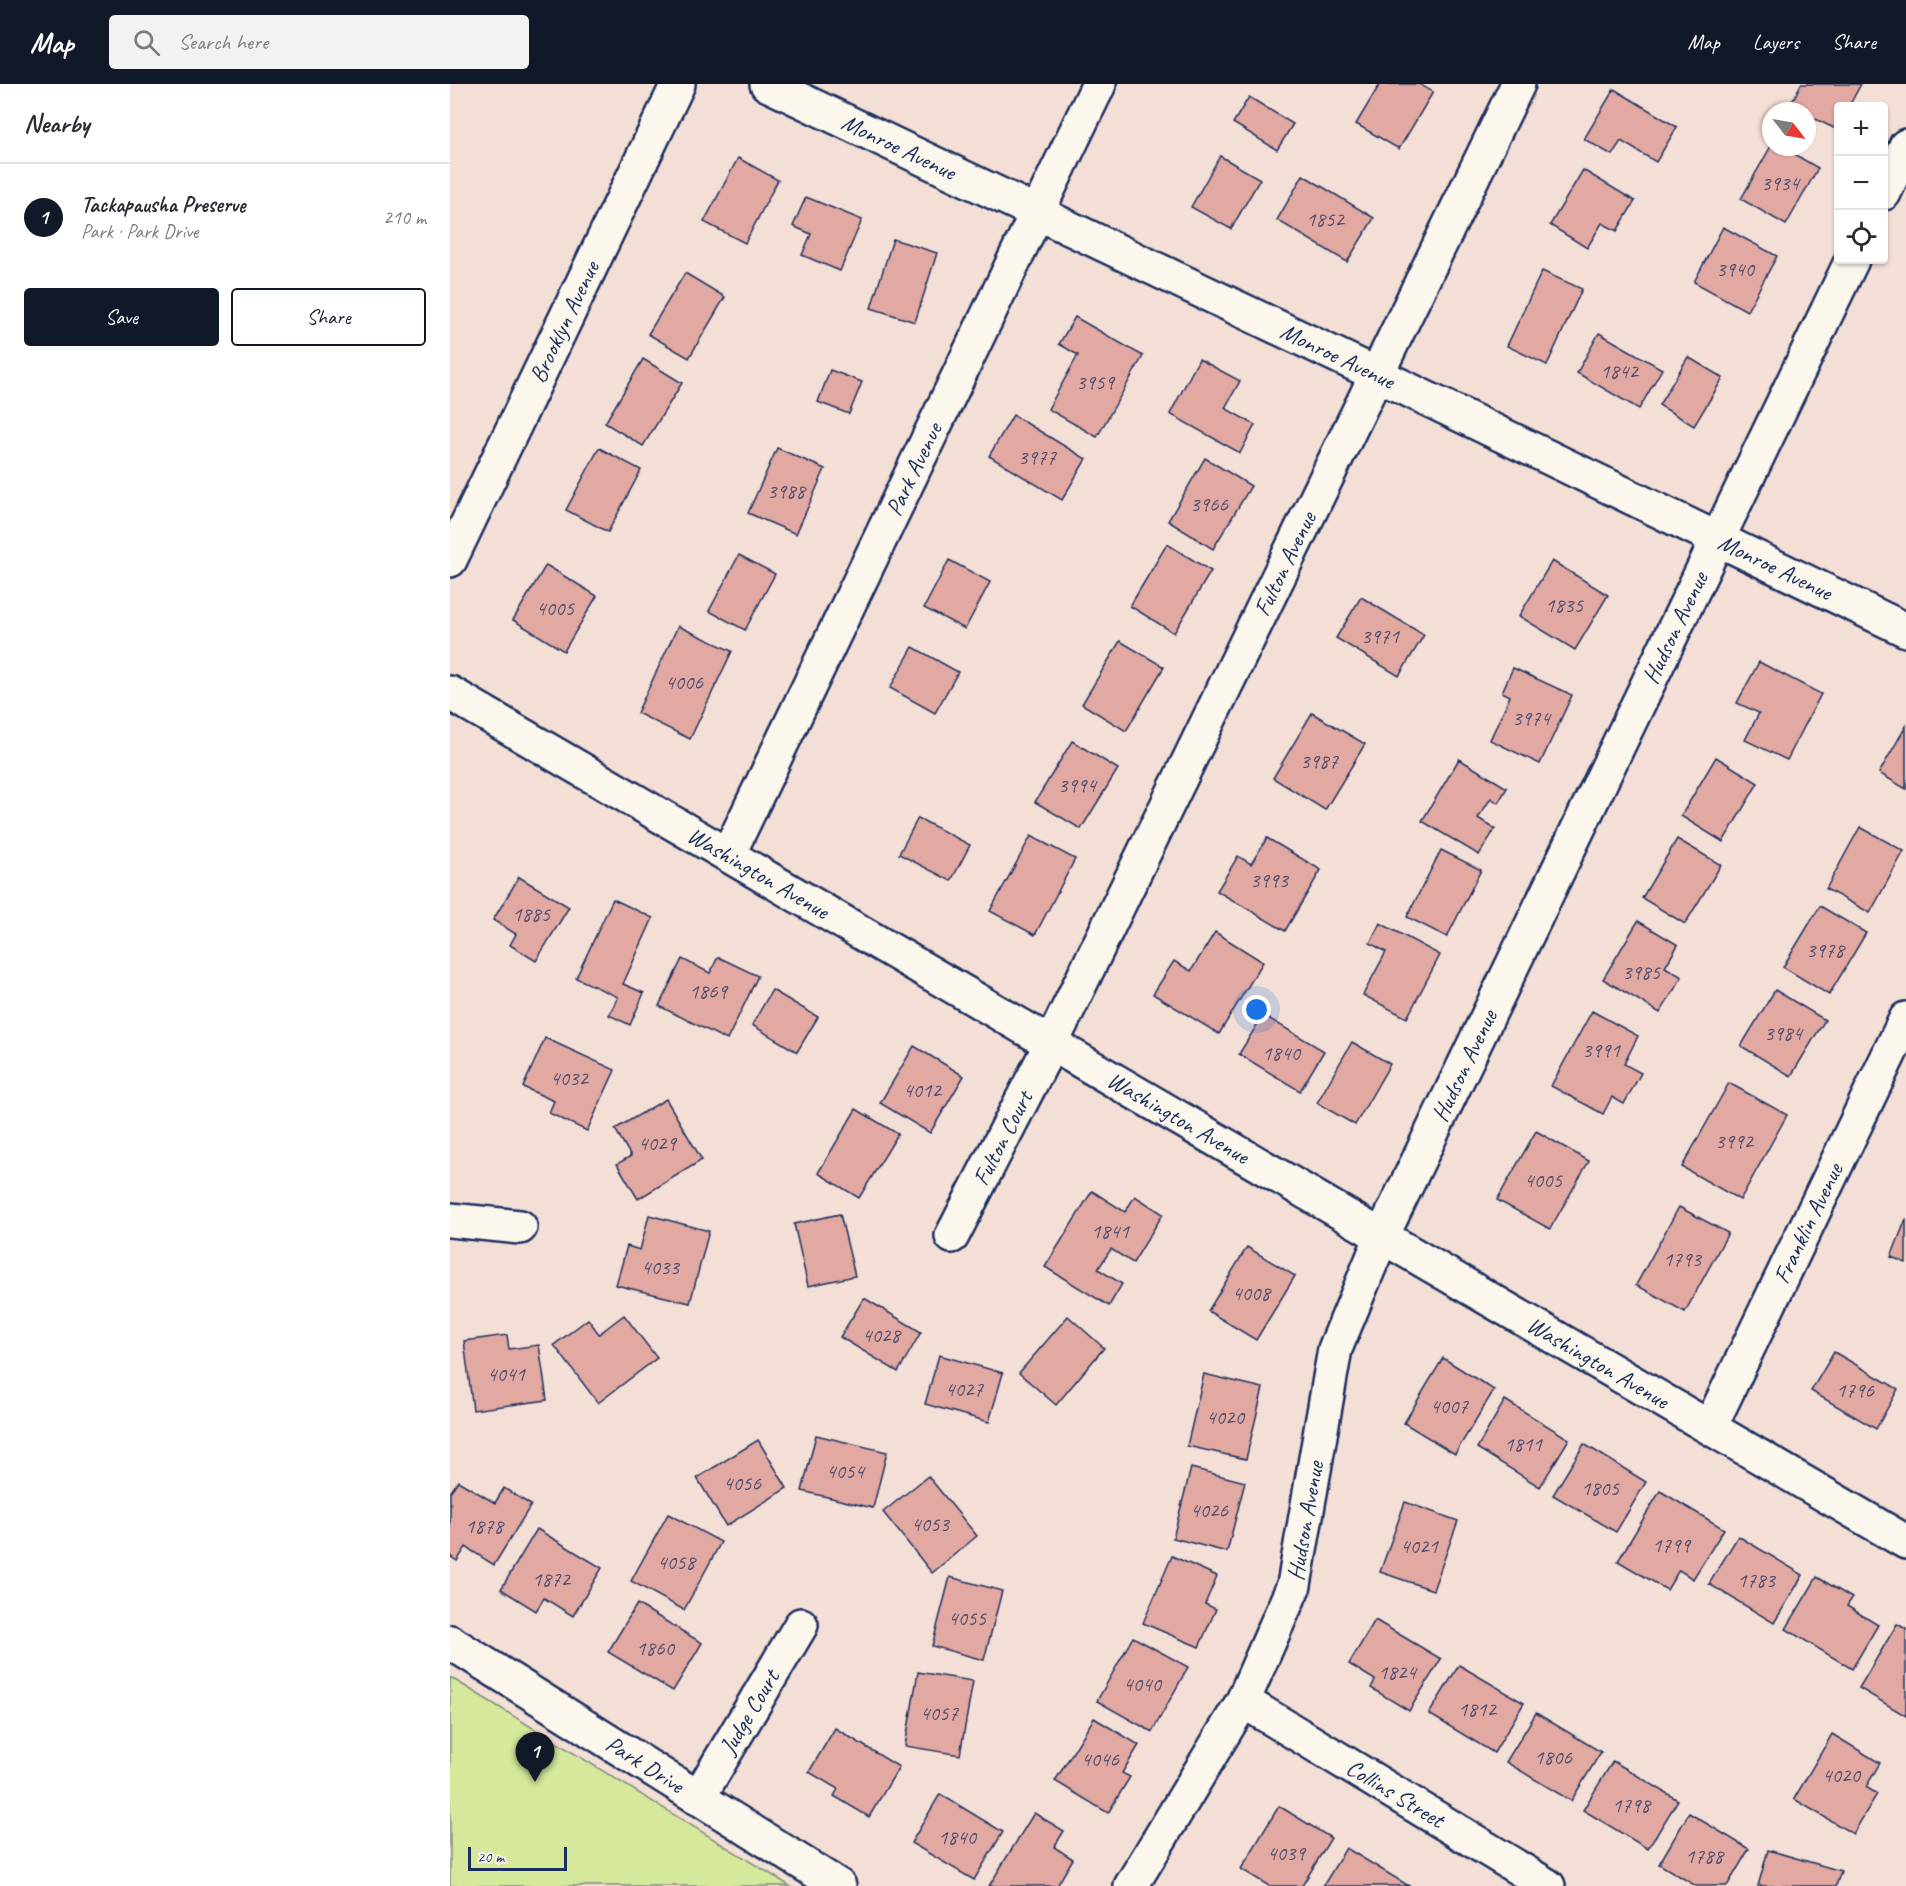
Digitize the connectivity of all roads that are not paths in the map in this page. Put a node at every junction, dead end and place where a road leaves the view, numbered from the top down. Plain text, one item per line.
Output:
1 (678, 84) edge
2 (767, 84) edge
3 (1099, 84) edge
4 (1518, 84) edge
5 (1906, 146) edge
6 (1888, 184) edge
7 (1038, 212) junction
8 (1850, 264) edge
9 (1378, 375) junction
10 (1717, 540) junction
11 (450, 561) edge
12 (1906, 630) edge
13 (450, 693) edge
14 (728, 855) junction
15 (1906, 1019) edge
16 (1052, 1042) junction
17 (450, 1220) edge
18 (520, 1227) dead end
19 (952, 1236) dead end
20 (1382, 1236) junction
21 (1710, 1427) junction
22 (1906, 1542) edge
23 (801, 1625) dead end
24 (450, 1642) edge
25 (1243, 1701) junction
26 (698, 1798) junction
27 (839, 1886) edge
28 (1131, 1886) edge
29 (1548, 1886) edge

1 - 11 street, Brooklyn Avenue
2 - 7 street, Monroe Avenue
3 - 7 street, Park Avenue
4 - 9 street, Fulton Avenue
5 - 6 street
7 - 9 street, Monroe Avenue
7 - 14 street, Park Avenue
8 - 10 street, Hudson Avenue
9 - 10 street, Monroe Avenue
9 - 16 street, Fulton Avenue
10 - 12 street, Monroe Avenue
10 - 20 street, Hudson Avenue
13 - 14 street, Washington Avenue
14 - 16 street, Washington Avenue
15 - 21 street, Franklin Avenue
16 - 19 street, Fulton Court
16 - 20 street, Washington Avenue
17 - 18 street
20 - 21 street, Washington Avenue
20 - 25 street, Hudson Avenue
21 - 22 street, Washington Avenue
23 - 26 street, Judge Court
24 - 26 street, Park Drive
25 - 28 street, Hudson Avenue
25 - 29 street, Collins Street
26 - 27 street, Park Drive

